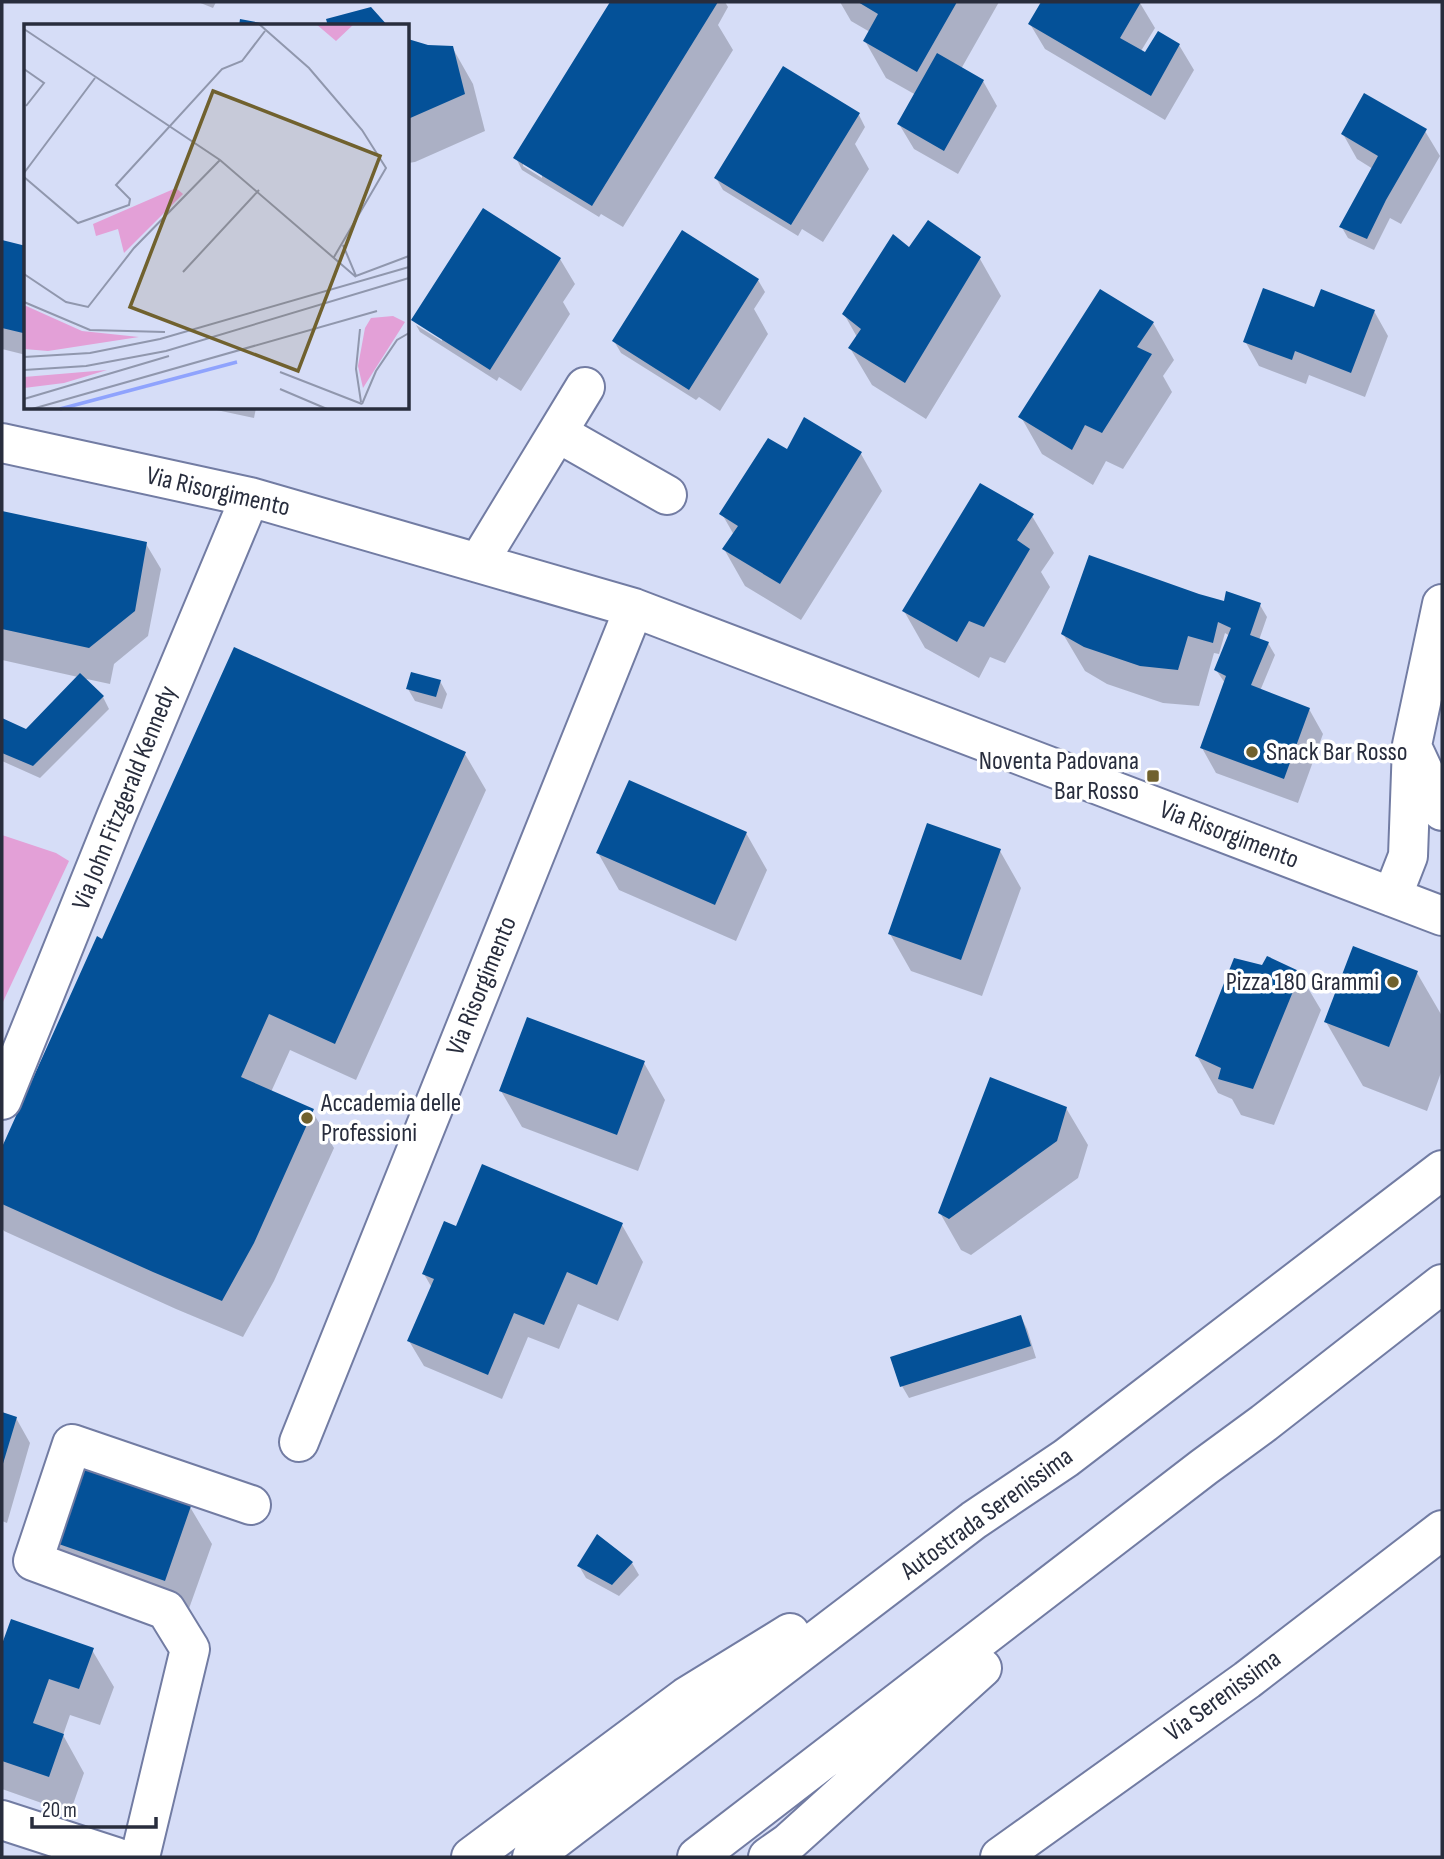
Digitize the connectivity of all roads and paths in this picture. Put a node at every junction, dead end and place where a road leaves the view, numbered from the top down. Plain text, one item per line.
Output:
1 (586, 387) dead end
2 (558, 433) junction
3 (2, 443) edge
4 (667, 495) dead end
5 (250, 497) junction
6 (478, 563) junction
7 (1442, 604) edge
8 (634, 608) junction
9 (1412, 748) junction
10 (1442, 811) edge
11 (1392, 897) junction
12 (1442, 916) edge
13 (2, 1100) edge
14 (1442, 1170) edge
15 (1442, 1284) edge
16 (299, 1442) dead end
17 (1204, 1467) junction
18 (251, 1505) dead end
19 (974, 1520) junction
20 (1442, 1530) edge
21 (2, 1820) edge
22 (116, 1857) edge
23 (140, 1857) edge
24 (471, 1857) edge
25 (532, 1857) edge
26 (697, 1857) edge
27 (768, 1857) edge
28 (1000, 1857) edge

1 - 2 main road
2 - 4 main road
2 - 6 main road
3 - 5 main road, Via Risorgimento
5 - 6 main road, Via Risorgimento
5 - 13 main road, Via John Fitzgerald Kennedy
6 - 8 main road, Via Risorgimento
7 - 9 main road
8 - 11 main road, Via Risorgimento
8 - 16 main road, Via Risorgimento
9 - 10 main road
9 - 11 main road
11 - 12 main road, Via Risorgimento
14 - 19 main road, Autostrada Serenissima
15 - 17 main road
17 - 26 main road
17 - 27 main road
18 - 23 main road
19 - 24 main road
19 - 25 main road, Autostrada Serenissima
20 - 28 main road, Via Serenissima
21 - 22 main road

